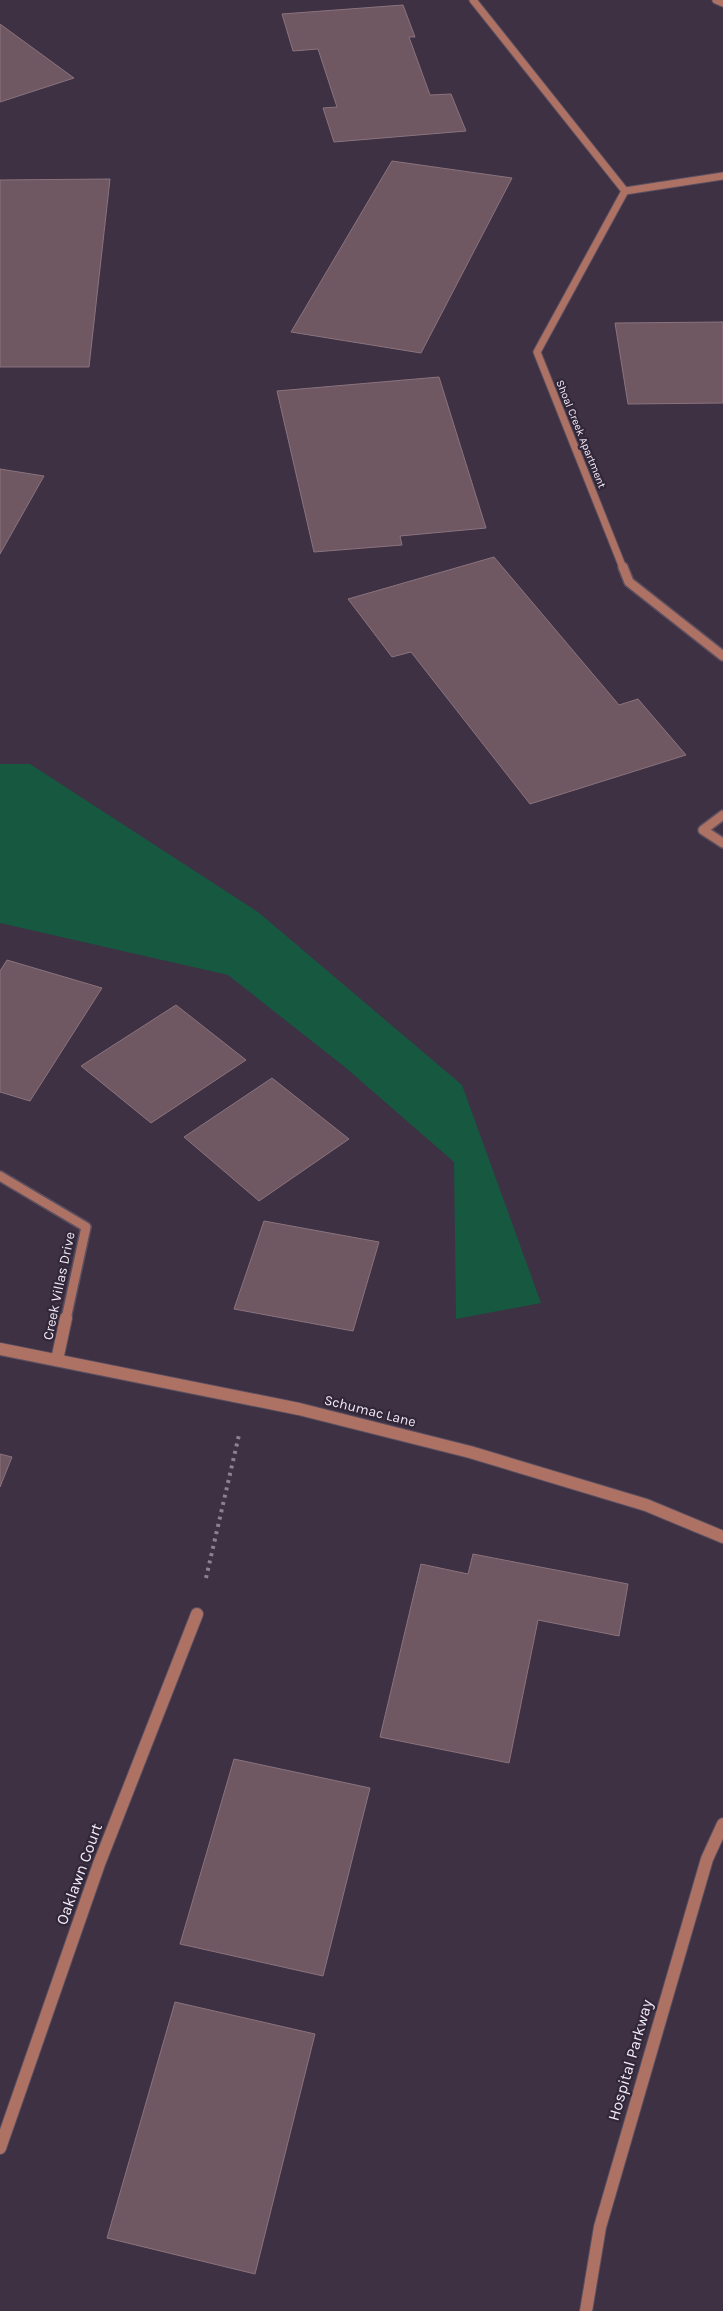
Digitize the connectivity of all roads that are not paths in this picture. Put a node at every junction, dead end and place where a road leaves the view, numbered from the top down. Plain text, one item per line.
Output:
1 (472, 0) edge
2 (716, 0) edge
3 (723, 3) edge
4 (723, 176) edge
5 (626, 191) junction
6 (723, 656) edge
7 (723, 815) edge
8 (723, 843) edge
9 (0, 1176) edge
10 (0, 1349) edge
11 (57, 1360) junction
12 (723, 1538) edge
13 (197, 1614) road end
14 (723, 1824) edge
15 (0, 2148) edge
16 (586, 2311) edge

1 - 5 street
2 - 3 street
4 - 5 street
5 - 6 street, Shoal Creek Apartment
7 - 8 street
9 - 11 street, Creek Villas Drive
10 - 11 street, Schumac Lane
11 - 12 street, Schumac Lane
13 - 15 street, Oaklawn Court
14 - 16 street, Hospital Parkway

